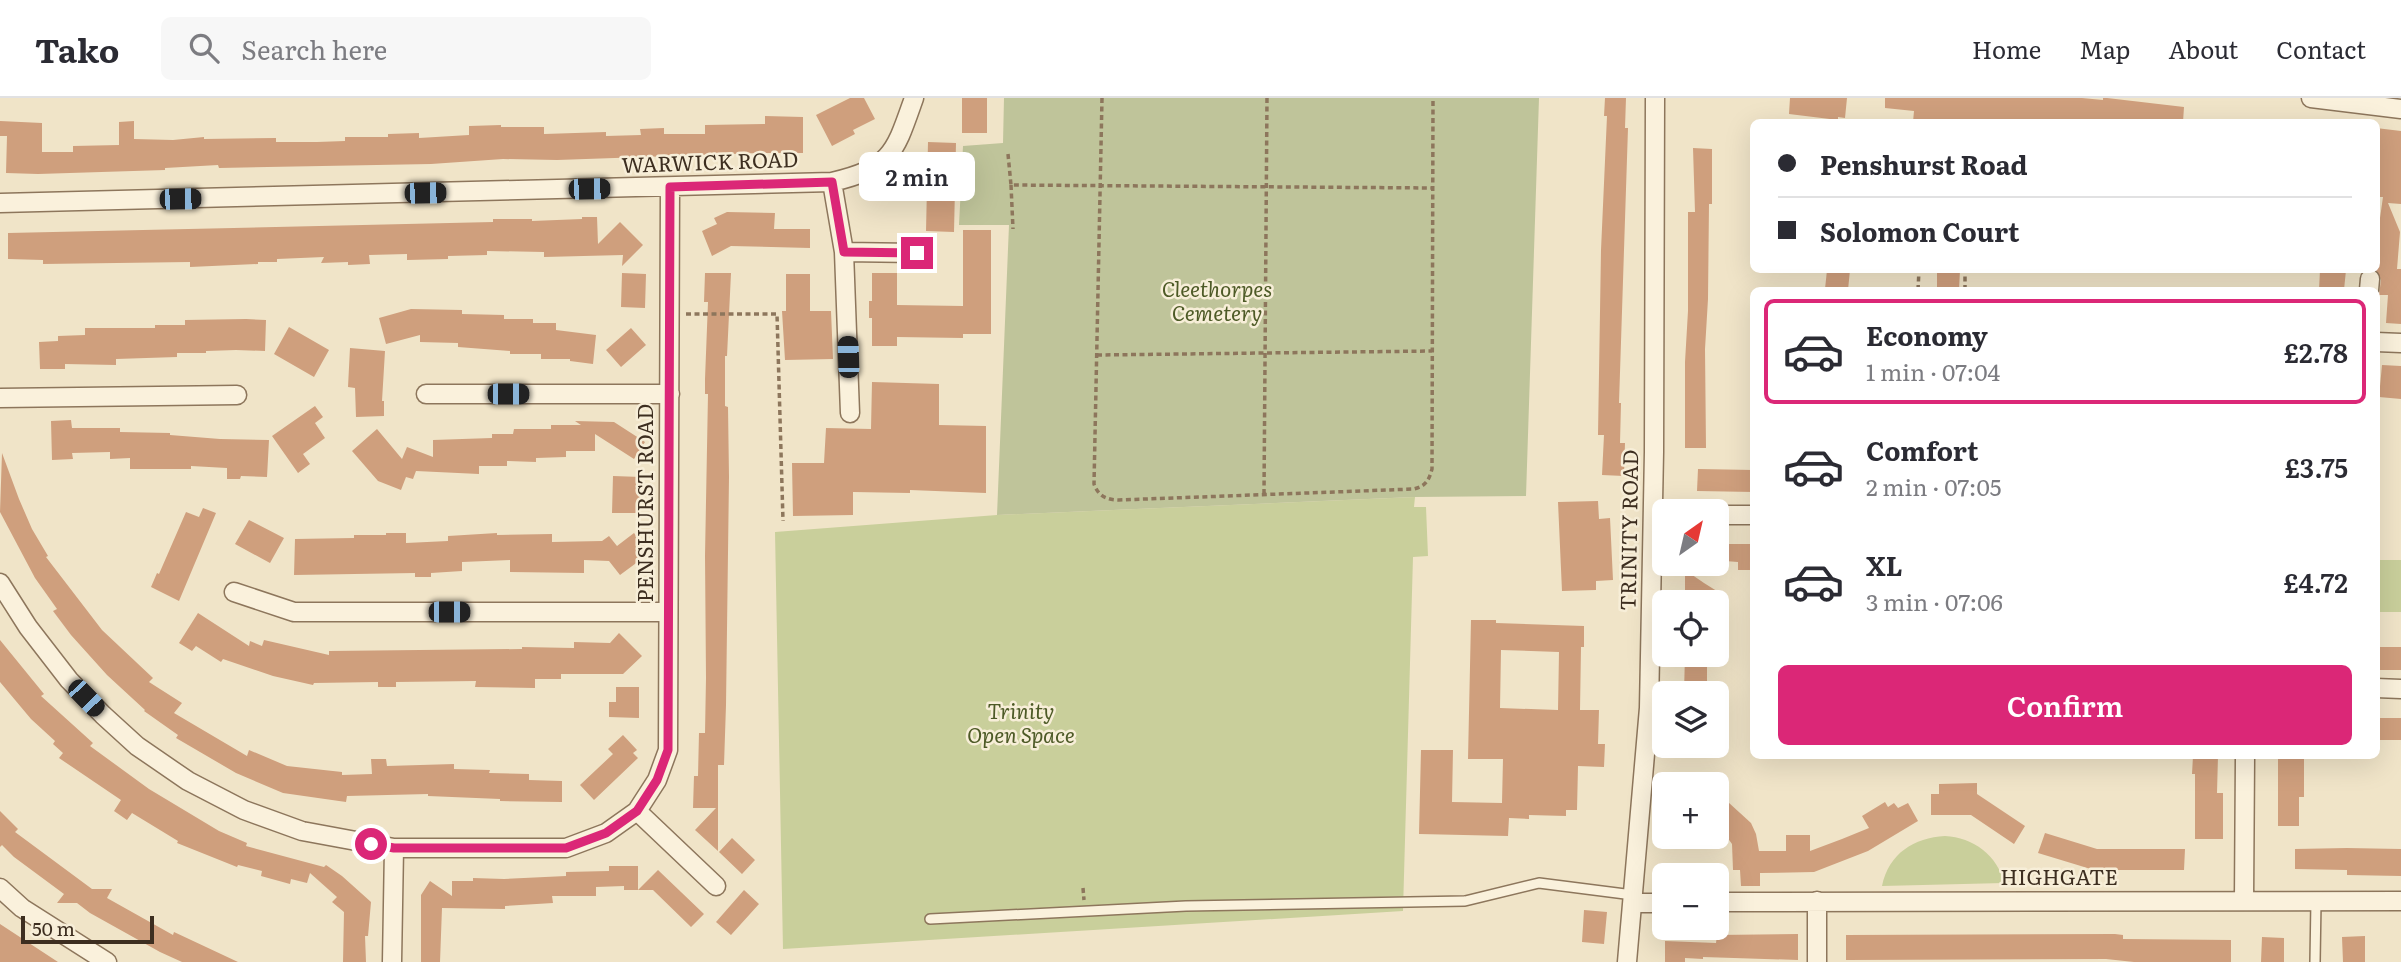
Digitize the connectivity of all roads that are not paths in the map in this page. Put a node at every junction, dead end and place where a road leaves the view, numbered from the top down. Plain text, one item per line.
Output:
1 (914, 98) edge
2 (1655, 98) edge
3 (2311, 98) edge
4 (2401, 109) edge
5 (832, 182) junction
6 (670, 187) junction
7 (0, 203) edge
8 (844, 252) junction
9 (917, 253) dead end
10 (2380, 342) edge
11 (2401, 342) edge
12 (426, 394) dead end
13 (670, 394) junction
14 (237, 395) dead end
15 (0, 398) edge
16 (850, 413) dead end
17 (1658, 499) edge
18 (1729, 515) edge
19 (1750, 515) edge
20 (1655, 576) edge
21 (0, 583) edge
22 (234, 592) dead end
23 (668, 612) junction
24 (2380, 688) edge
25 (2401, 689) edge
26 (2245, 759) edge
27 (637, 811) junction
28 (394, 848) junction
29 (716, 886) dead end
30 (0, 888) edge
31 (1633, 899) junction
32 (1652, 901) edge
33 (1817, 901) junction
34 (2244, 901) junction
35 (2316, 901) junction
36 (2401, 901) edge
37 (1729, 902) edge
38 (930, 919) dead end
39 (102, 961) edge
40 (392, 962) edge
41 (1627, 962) edge
42 (1817, 962) edge
43 (2315, 962) edge

1 - 5 street, WARWICK ROAD
2 - 17 street, TRINITY ROAD
3 - 4 street
5 - 6 street, WARWICK ROAD
5 - 8 street
6 - 7 street, WARWICK ROAD
6 - 13 street, PENSHURST ROAD
8 - 9 street
8 - 16 street
10 - 11 street
12 - 13 street
13 - 23 street, PENSHURST ROAD
14 - 15 street
18 - 19 street
20 - 31 street, TRINITY ROAD
21 - 28 street, PENSHURST ROAD
22 - 23 street
23 - 27 street, PENSHURST ROAD
24 - 25 street
26 - 34 street
27 - 28 street, PENSHURST ROAD
27 - 29 street
28 - 40 street
30 - 39 street
31 - 32 street
31 - 38 lane
31 - 41 street, TRINITY ROAD
33 - 34 street, HIGHGATE
33 - 37 street, HIGHGATE
33 - 42 street
34 - 35 street, HIGHGATE
35 - 36 street, HIGHGATE
35 - 43 lane

